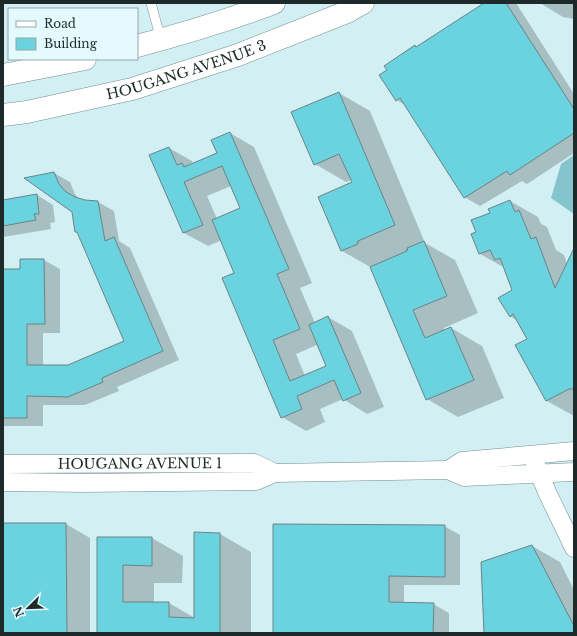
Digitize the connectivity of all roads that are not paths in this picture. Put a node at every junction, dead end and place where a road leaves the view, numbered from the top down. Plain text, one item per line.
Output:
1 (151, 3) edge
2 (274, 3) edge
3 (363, 3) edge
4 (161, 40) junction
5 (138, 46) edge
6 (80, 60) edge
7 (3, 75) edge
8 (3, 115) edge
9 (574, 451) edge
10 (531, 455) junction
11 (3, 464) edge
12 (448, 470) junction
13 (574, 472) edge
14 (275, 473) junction
15 (540, 474) junction
16 (3, 482) edge
17 (574, 548) edge

1 - 4 lane
2 - 4 highway
3 - 8 highway, HOUGANG AVENUE 3
4 - 5 highway
6 - 7 highway
9 - 10 street, HOUGANG AVENUE 1
10 - 12 street, HOUGANG AVENUE 1
10 - 15 street
11 - 14 street, HOUGANG AVENUE 1
12 - 14 street, HOUGANG AVENUE 1
12 - 15 street, HOUGANG AVENUE 1
13 - 15 street, HOUGANG AVENUE 1
14 - 16 street, HOUGANG AVENUE 1
15 - 17 street

